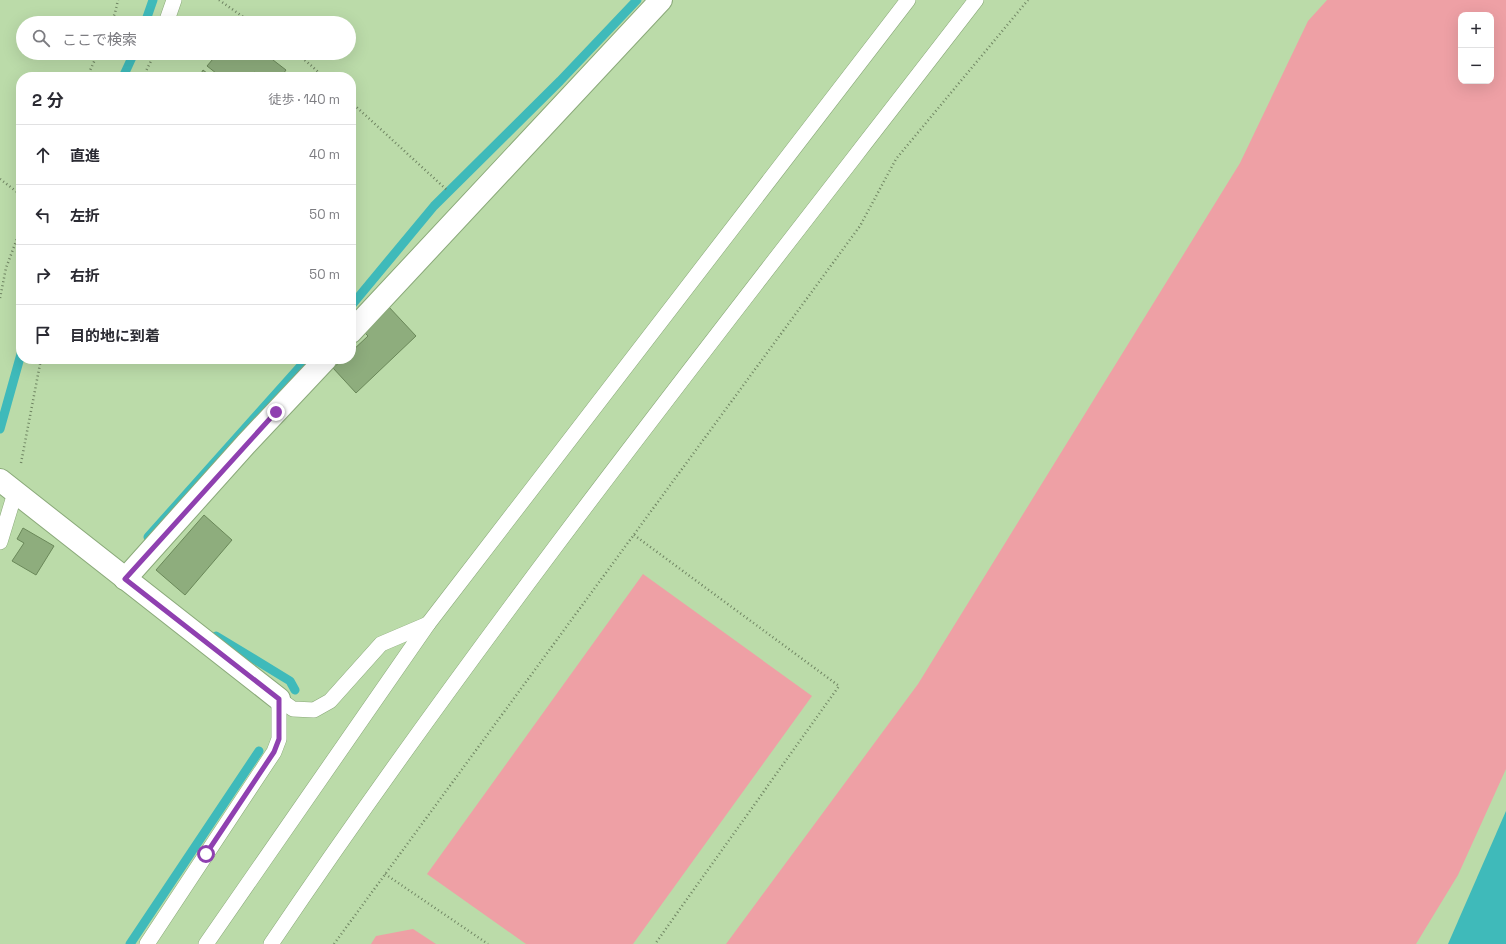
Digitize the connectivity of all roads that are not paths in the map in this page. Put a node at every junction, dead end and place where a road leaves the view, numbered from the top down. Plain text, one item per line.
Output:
1 (174, 0) edge
2 (661, 0) edge
3 (908, 0) edge
4 (976, 0) edge
5 (168, 16) edge
6 (356, 327) edge
7 (321, 364) edge
8 (6, 485) edge
9 (0, 542) edge
10 (125, 579) junction
11 (428, 624) junction
12 (279, 699) junction
13 (147, 944) edge
14 (206, 944) edge
15 (271, 944) edge

1 - 5 lane
2 - 6 street
3 - 11 lane
4 - 15 lane
7 - 10 street
8 - 9 lane
8 - 10 street
10 - 12 street
11 - 12 lane
11 - 14 lane
12 - 13 lane

